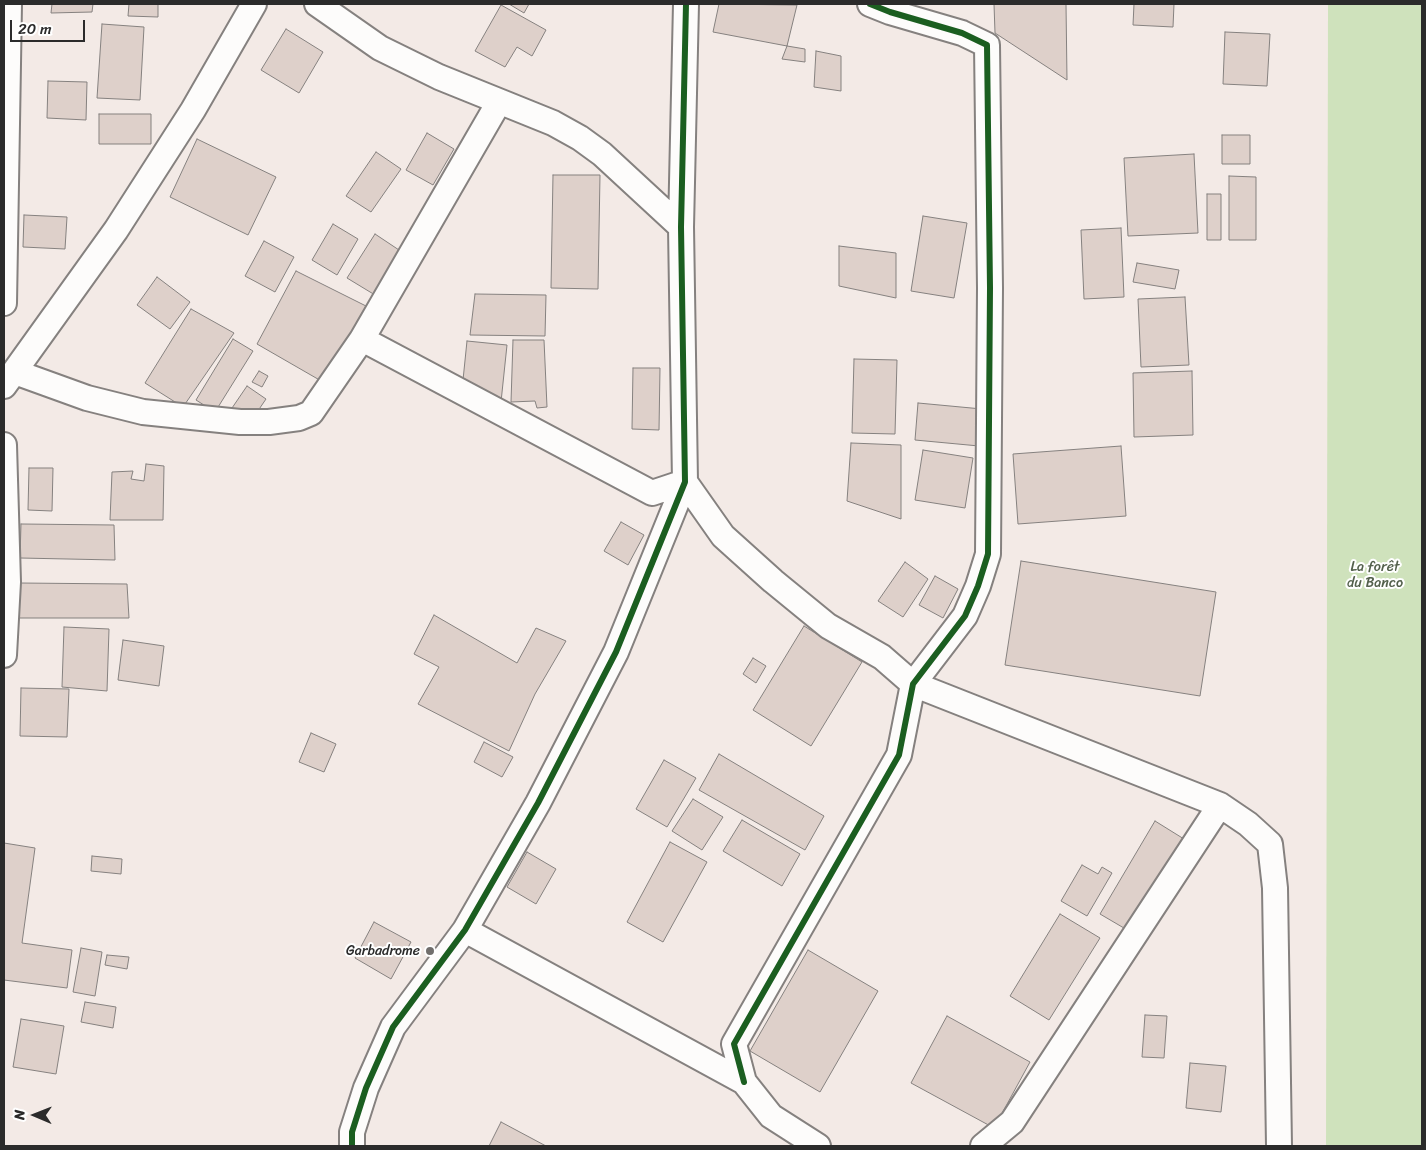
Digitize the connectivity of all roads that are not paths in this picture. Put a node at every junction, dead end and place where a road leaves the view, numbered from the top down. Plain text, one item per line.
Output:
1 (9, 4) edge
2 (254, 4) edge
3 (318, 4) edge
4 (686, 4) edge
5 (870, 4) edge
6 (499, 102) junction
7 (5, 128) edge
8 (681, 227) junction
9 (4, 303) edge
10 (362, 339) junction
11 (9, 379) edge
12 (4, 445) edge
13 (685, 482) junction
14 (4, 655) edge
15 (913, 684) junction
16 (1220, 804) junction
17 (465, 930) junction
18 (744, 1082) junction
19 (352, 1146) edge
20 (818, 1146) edge
21 (983, 1146) edge
22 (1279, 1146) edge

1 - 7 street
2 - 11 street
3 - 6 street
4 - 8 street
5 - 15 street
6 - 8 street
6 - 10 street
7 - 9 street
8 - 13 street
10 - 11 street
10 - 13 street
12 - 14 street
13 - 15 street
13 - 17 street
15 - 16 street
15 - 18 street
16 - 21 street
16 - 22 street
17 - 18 street
17 - 19 street
18 - 20 street

